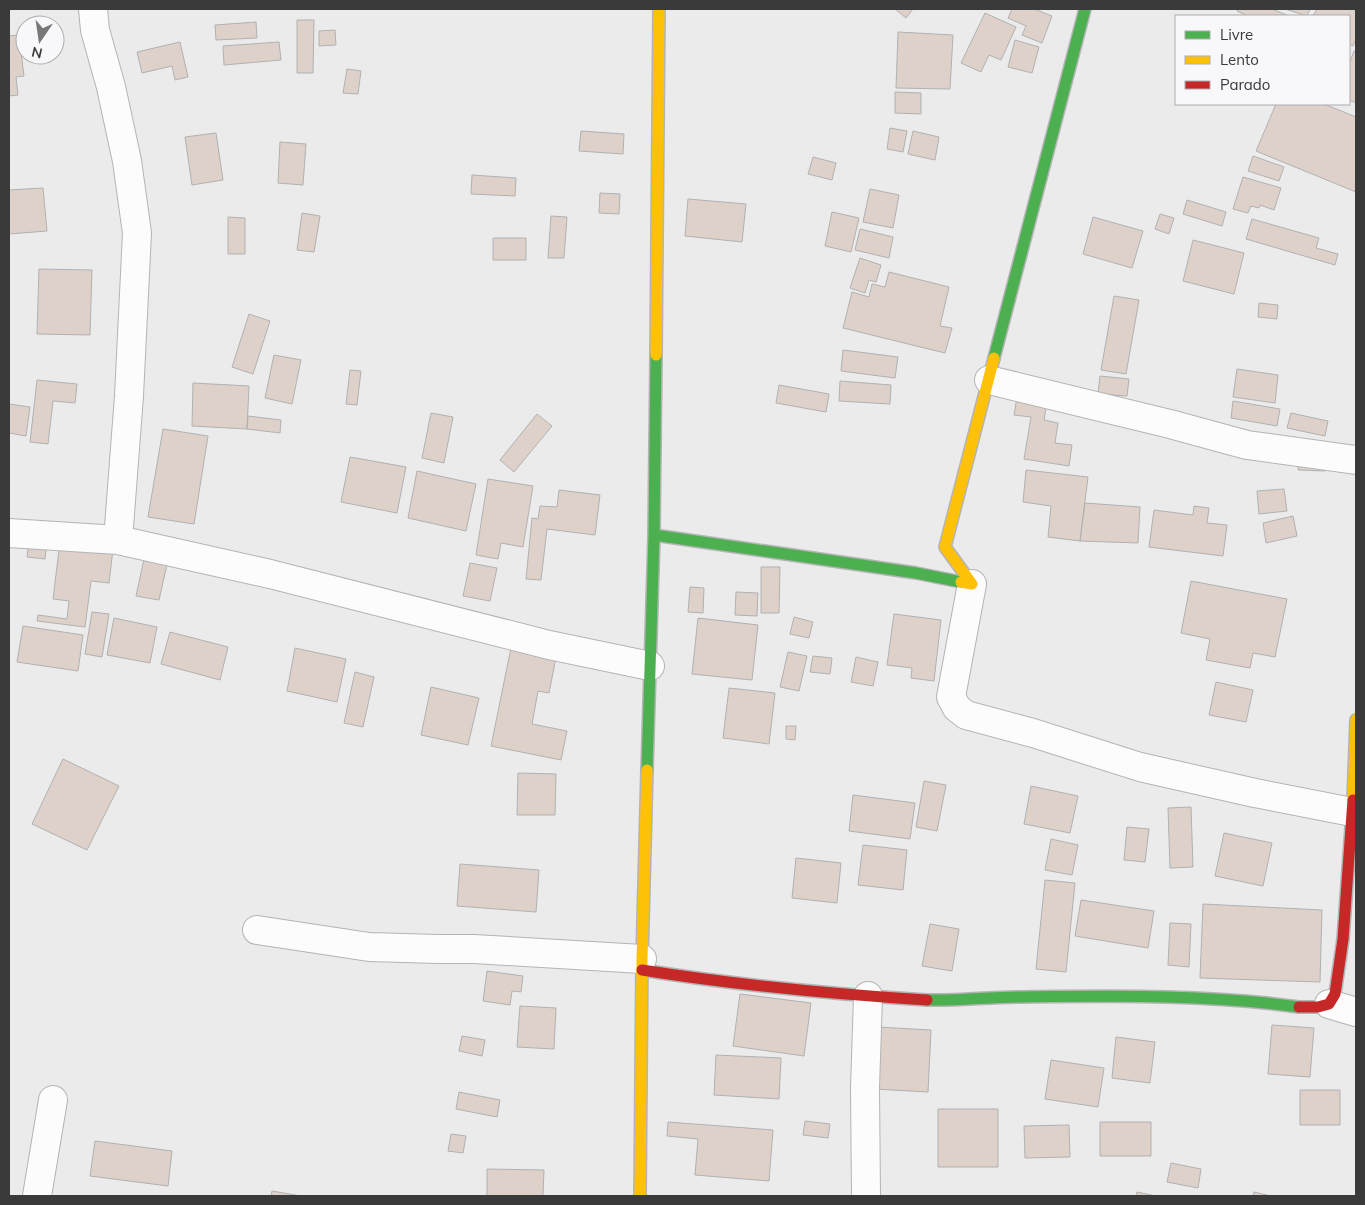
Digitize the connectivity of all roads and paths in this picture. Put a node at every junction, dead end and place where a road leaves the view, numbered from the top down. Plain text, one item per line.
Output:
1 (93, 9) edge
2 (659, 9) edge
3 (1085, 9) edge
4 (989, 380) junction
5 (1356, 460) edge
6 (9, 533) edge
7 (654, 535) junction
8 (118, 540) junction
9 (972, 584) junction
10 (650, 666) junction
11 (1356, 720) edge
12 (1352, 812) junction
13 (257, 930) dead end
14 (642, 964) junction
15 (868, 996) junction
16 (1329, 1004) junction
17 (1356, 1012) edge
18 (53, 1100) dead end
19 (37, 1196) edge
20 (640, 1196) edge
21 (866, 1196) edge

1 - 8 street
2 - 7 street
3 - 4 street
4 - 5 street
4 - 9 street
6 - 8 street
7 - 9 street
7 - 10 street
8 - 10 street
9 - 12 street
10 - 14 street
11 - 12 street
12 - 16 street
13 - 14 street
14 - 15 street
14 - 20 street
15 - 16 street
15 - 21 street
16 - 17 street
18 - 19 street

